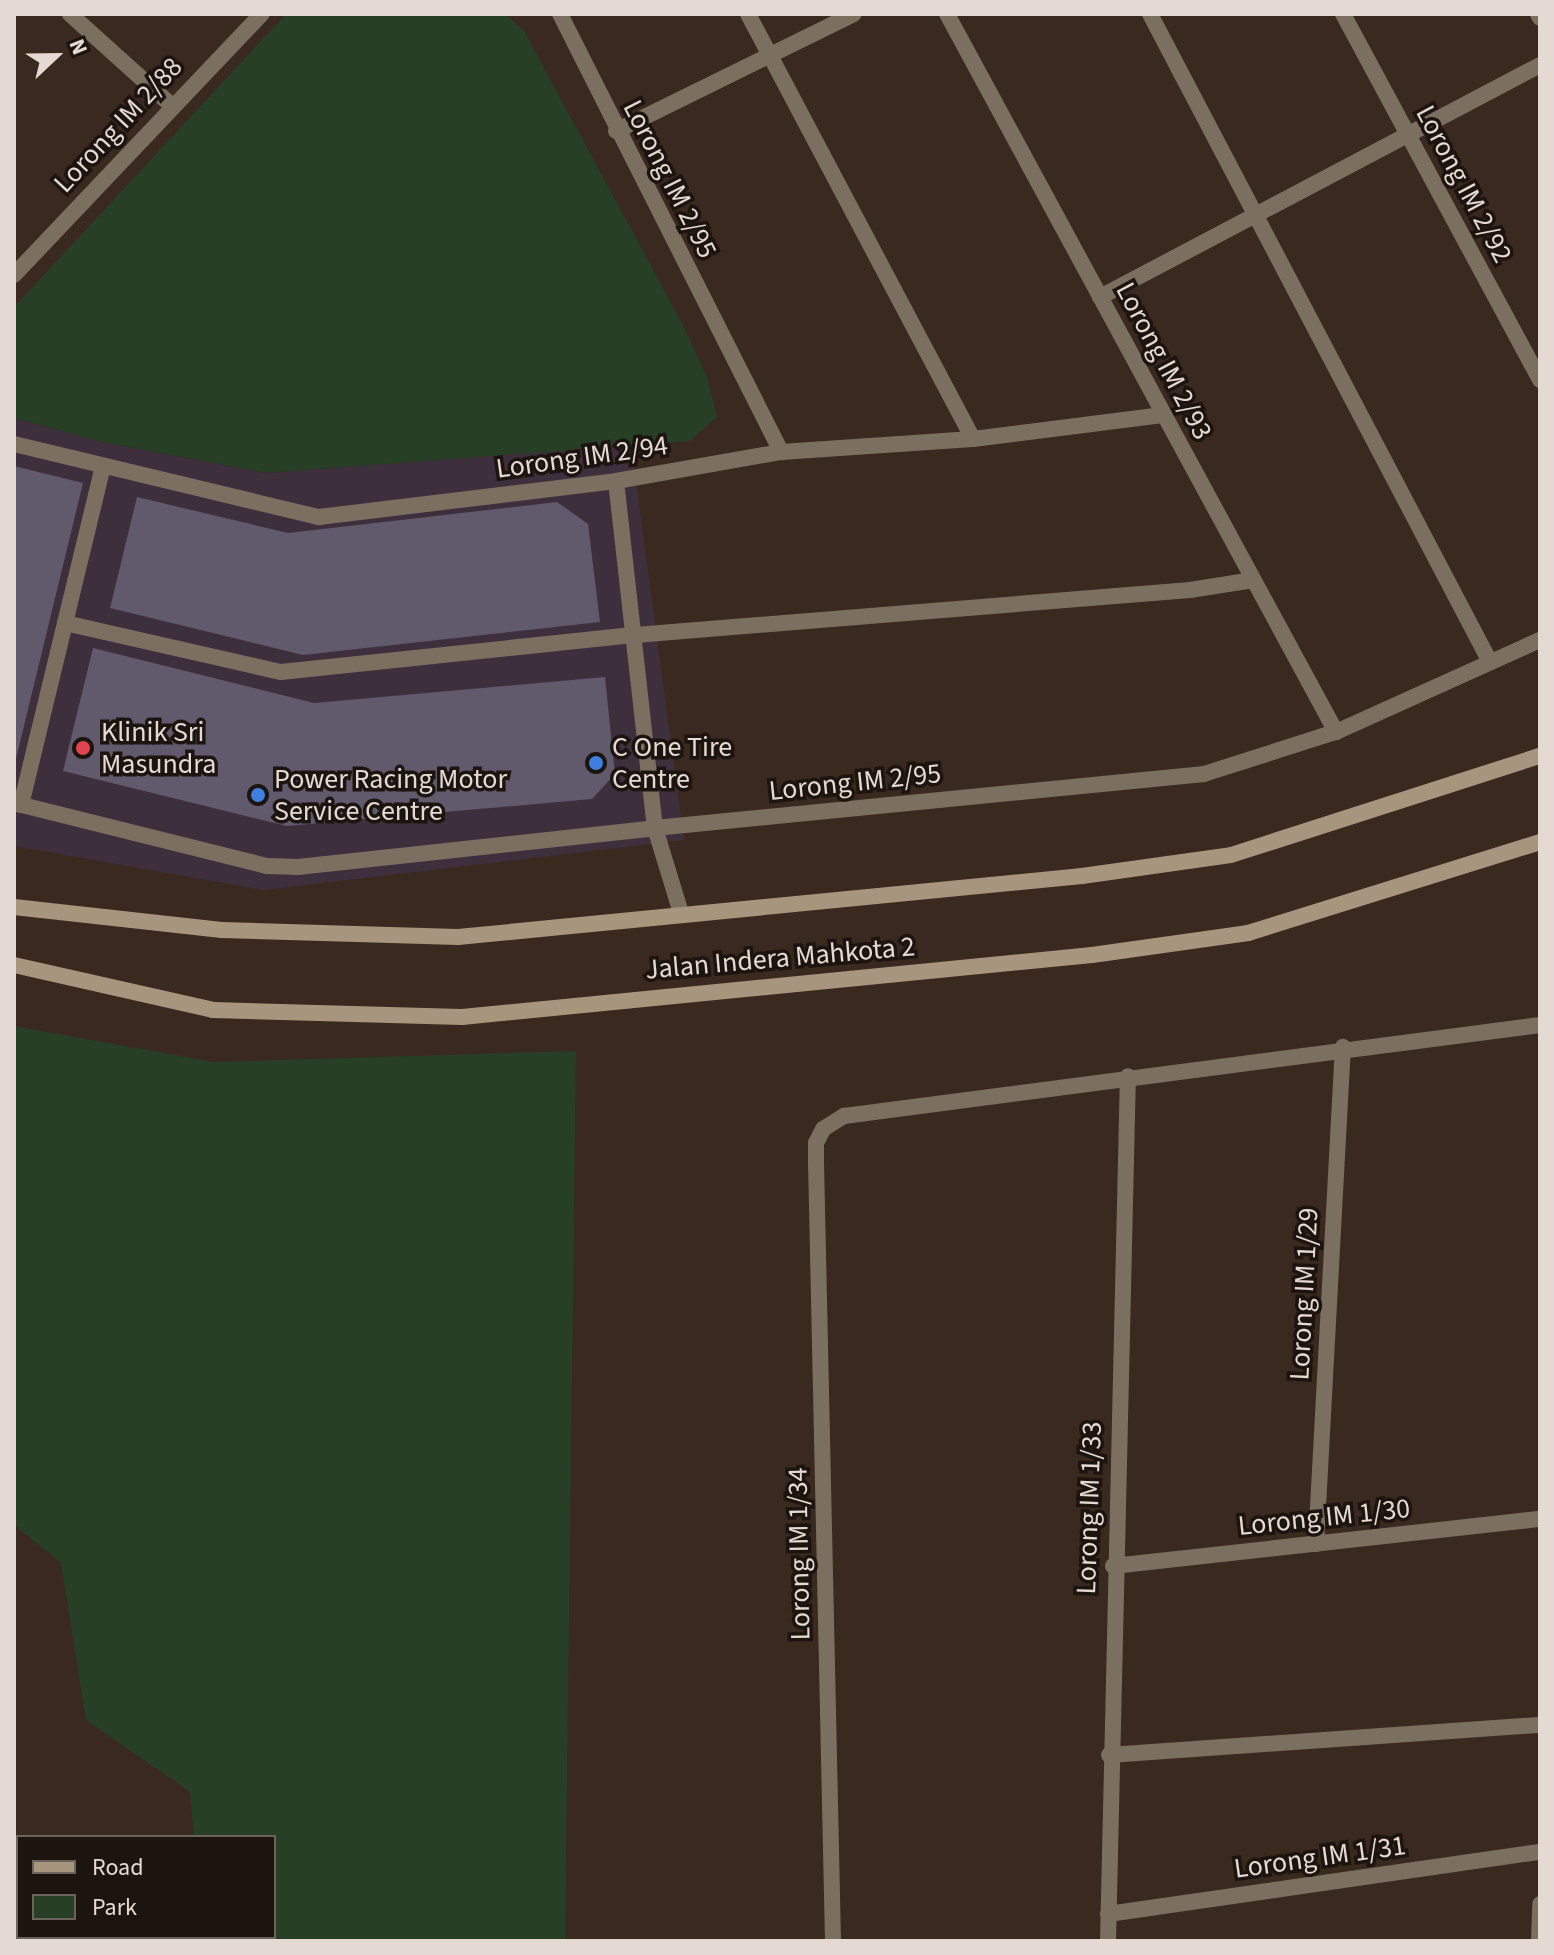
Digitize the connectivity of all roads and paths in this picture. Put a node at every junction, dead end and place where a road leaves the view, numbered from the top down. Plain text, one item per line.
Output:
1 (70, 14) edge
2 (262, 14) edge
3 (560, 14) edge
4 (748, 14) edge
5 (854, 14) edge
6 (947, 14) edge
7 (1150, 14) edge
8 (1343, 14) edge
9 (770, 56) junction
10 (1540, 65) edge
11 (171, 105) junction
12 (616, 131) junction
13 (1408, 135) junction
14 (1255, 215) junction
15 (14, 275) edge
16 (1100, 297) junction
17 (1540, 380) edge
18 (1164, 415) junction
19 (973, 439) junction
20 (14, 444) edge
21 (781, 452) junction
22 (103, 466) junction
23 (616, 481) junction
24 (1253, 580) junction
25 (65, 623) junction
26 (635, 635) junction
27 (1540, 640) edge
28 (1490, 662) junction
29 (1336, 732) junction
30 (1540, 756) edge
31 (17, 804) edge
32 (655, 828) junction
33 (1540, 842) edge
34 (14, 907) edge
35 (681, 913) junction
36 (14, 965) edge
37 (1540, 1025) edge
38 (1343, 1047) junction
39 (1128, 1076) junction
40 (1540, 1519) edge
41 (1316, 1544) junction
42 (1113, 1566) junction
43 (1540, 1725) edge
44 (1109, 1755) junction
45 (1540, 1852) edge
46 (1540, 1904) edge
47 (1108, 1914) junction
48 (833, 1941) edge
49 (1108, 1941) edge
50 (1539, 1941) edge

1 - 11 street
2 - 11 street, Lorong IM 2/88
3 - 12 street, Lorong IM 2/95
4 - 9 street
5 - 9 street
6 - 16 street, Lorong IM 2/93
7 - 14 street
8 - 13 street, Lorong IM 2/92
9 - 12 street
9 - 19 street
10 - 13 street
11 - 15 street, Lorong IM 2/88
12 - 21 street, Lorong IM 2/95
13 - 14 street
13 - 17 street, Lorong IM 2/92
14 - 16 street
14 - 28 street
16 - 18 street, Lorong IM 2/93
18 - 19 street, Lorong IM 2/94
18 - 24 street, Lorong IM 2/93
19 - 21 street, Lorong IM 2/94
20 - 22 street, Lorong IM 2/94
21 - 23 street, Lorong IM 2/94
22 - 23 street, Lorong IM 2/94
22 - 25 street
23 - 26 street
24 - 26 street
24 - 29 street, Lorong IM 2/93
25 - 26 street
25 - 31 street
26 - 32 street
27 - 28 street, Lorong IM 2/95
28 - 29 street, Lorong IM 2/95
29 - 32 street, Lorong IM 2/95
30 - 35 street, Jalan Indera Mahkota 2
31 - 32 street, Lorong IM 2/95
32 - 35 street
33 - 36 street, Jalan Indera Mahkota 2
34 - 35 street, Jalan Indera Mahkota 2
37 - 38 street, Lorong IM 1/34
38 - 39 street, Lorong IM 1/34
38 - 41 street, Lorong IM 1/29
39 - 42 street, Lorong IM 1/33
39 - 48 street, Lorong IM 1/34
40 - 41 street, Lorong IM 1/30
41 - 42 street, Lorong IM 1/30
42 - 44 street, Lorong IM 1/33
43 - 44 street
44 - 47 street, Lorong IM 1/33
45 - 47 street, Lorong IM 1/31
46 - 50 street
47 - 49 street, Lorong IM 1/33

